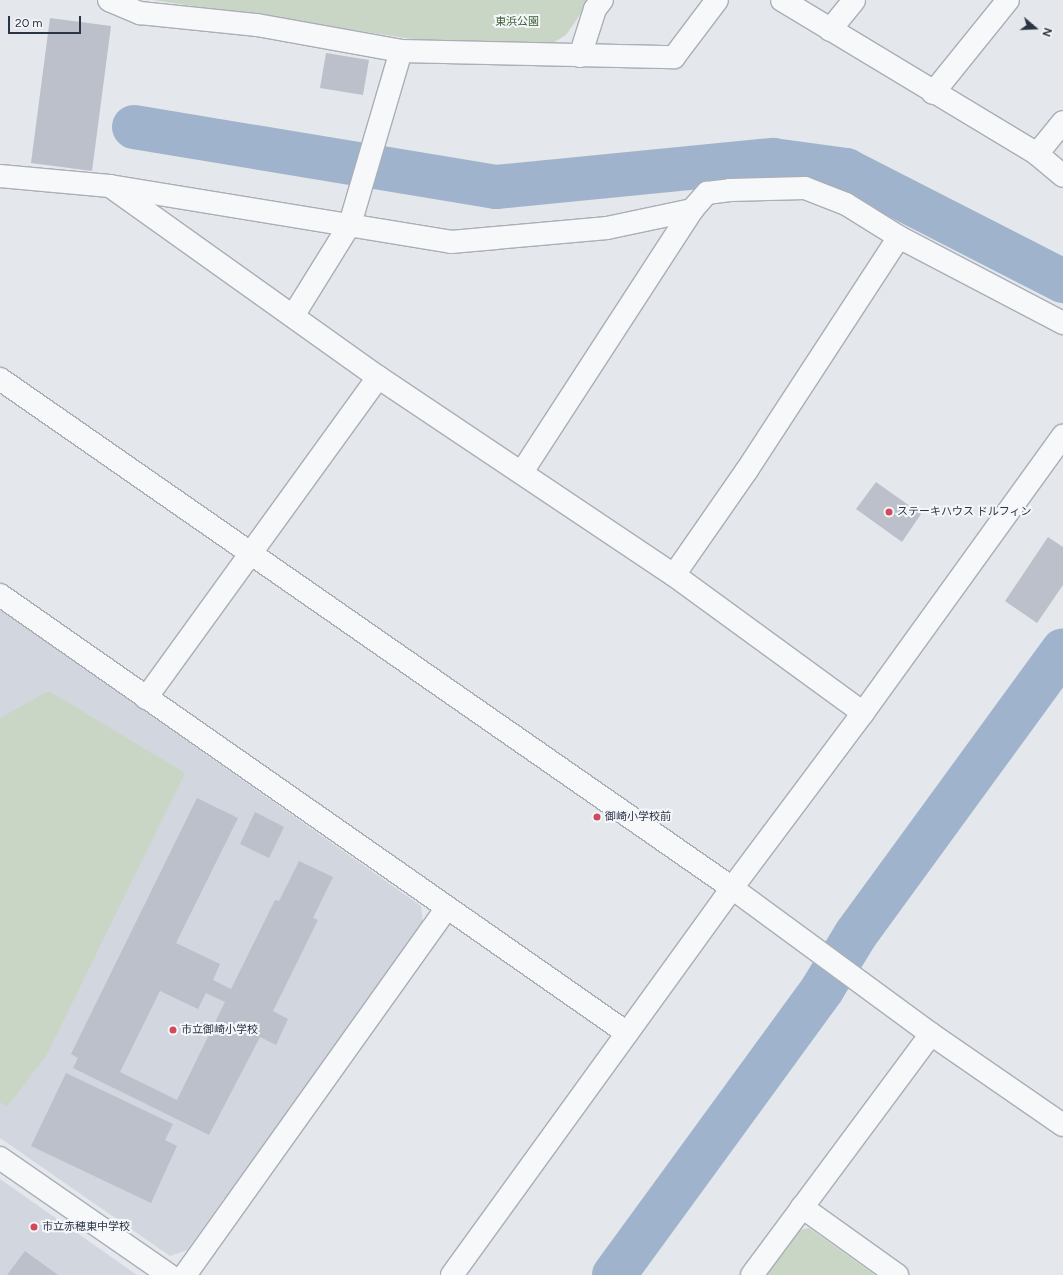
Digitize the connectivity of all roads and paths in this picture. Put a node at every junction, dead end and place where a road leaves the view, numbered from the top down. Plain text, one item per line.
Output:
1 (109, 0) edge
2 (602, 0) edge
3 (717, 0) edge
4 (782, 0) edge
5 (854, 0) edge
6 (1008, 0) edge
7 (830, 30) junction
8 (401, 51) junction
9 (580, 56) junction
10 (933, 93) junction
11 (1063, 122) edge
12 (1037, 154) junction
13 (0, 176) edge
14 (1063, 176) edge
15 (110, 186) junction
16 (692, 210) junction
17 (353, 215) junction
18 (899, 237) junction
19 (293, 316) junction
20 (1063, 323) edge
21 (378, 377) junction
22 (0, 379) edge
23 (1063, 436) edge
24 (522, 472) junction
25 (251, 552) junction
26 (674, 575) junction
27 (0, 595) edge
28 (146, 698) junction
29 (863, 713) junction
30 (732, 888) junction
31 (447, 908) junction
32 (627, 1033) junction
33 (931, 1034) junction
34 (1063, 1125) edge
35 (0, 1158) edge
36 (802, 1207) junction
37 (169, 1275) edge
38 (186, 1275) edge
39 (452, 1275) edge
40 (752, 1275) edge
41 (897, 1275) edge

1 - 8 street
2 - 9 street
3 - 9 street
4 - 7 street
5 - 7 street
6 - 10 street
7 - 10 street
8 - 9 street
8 - 17 street
10 - 12 street
11 - 12 street
12 - 14 street
13 - 15 street
15 - 17 street
15 - 19 street
16 - 17 street
16 - 18 street
16 - 24 street
17 - 19 street
18 - 20 street
18 - 26 street
19 - 21 street
21 - 24 street
21 - 25 street
22 - 25 street
23 - 29 street
24 - 26 street
25 - 28 street
25 - 30 street
26 - 29 street
27 - 28 street
28 - 31 street
29 - 30 street
30 - 32 street
30 - 33 street
31 - 32 street
31 - 38 street
32 - 39 street
33 - 34 street
33 - 36 street
35 - 37 street
36 - 40 street
36 - 41 street

